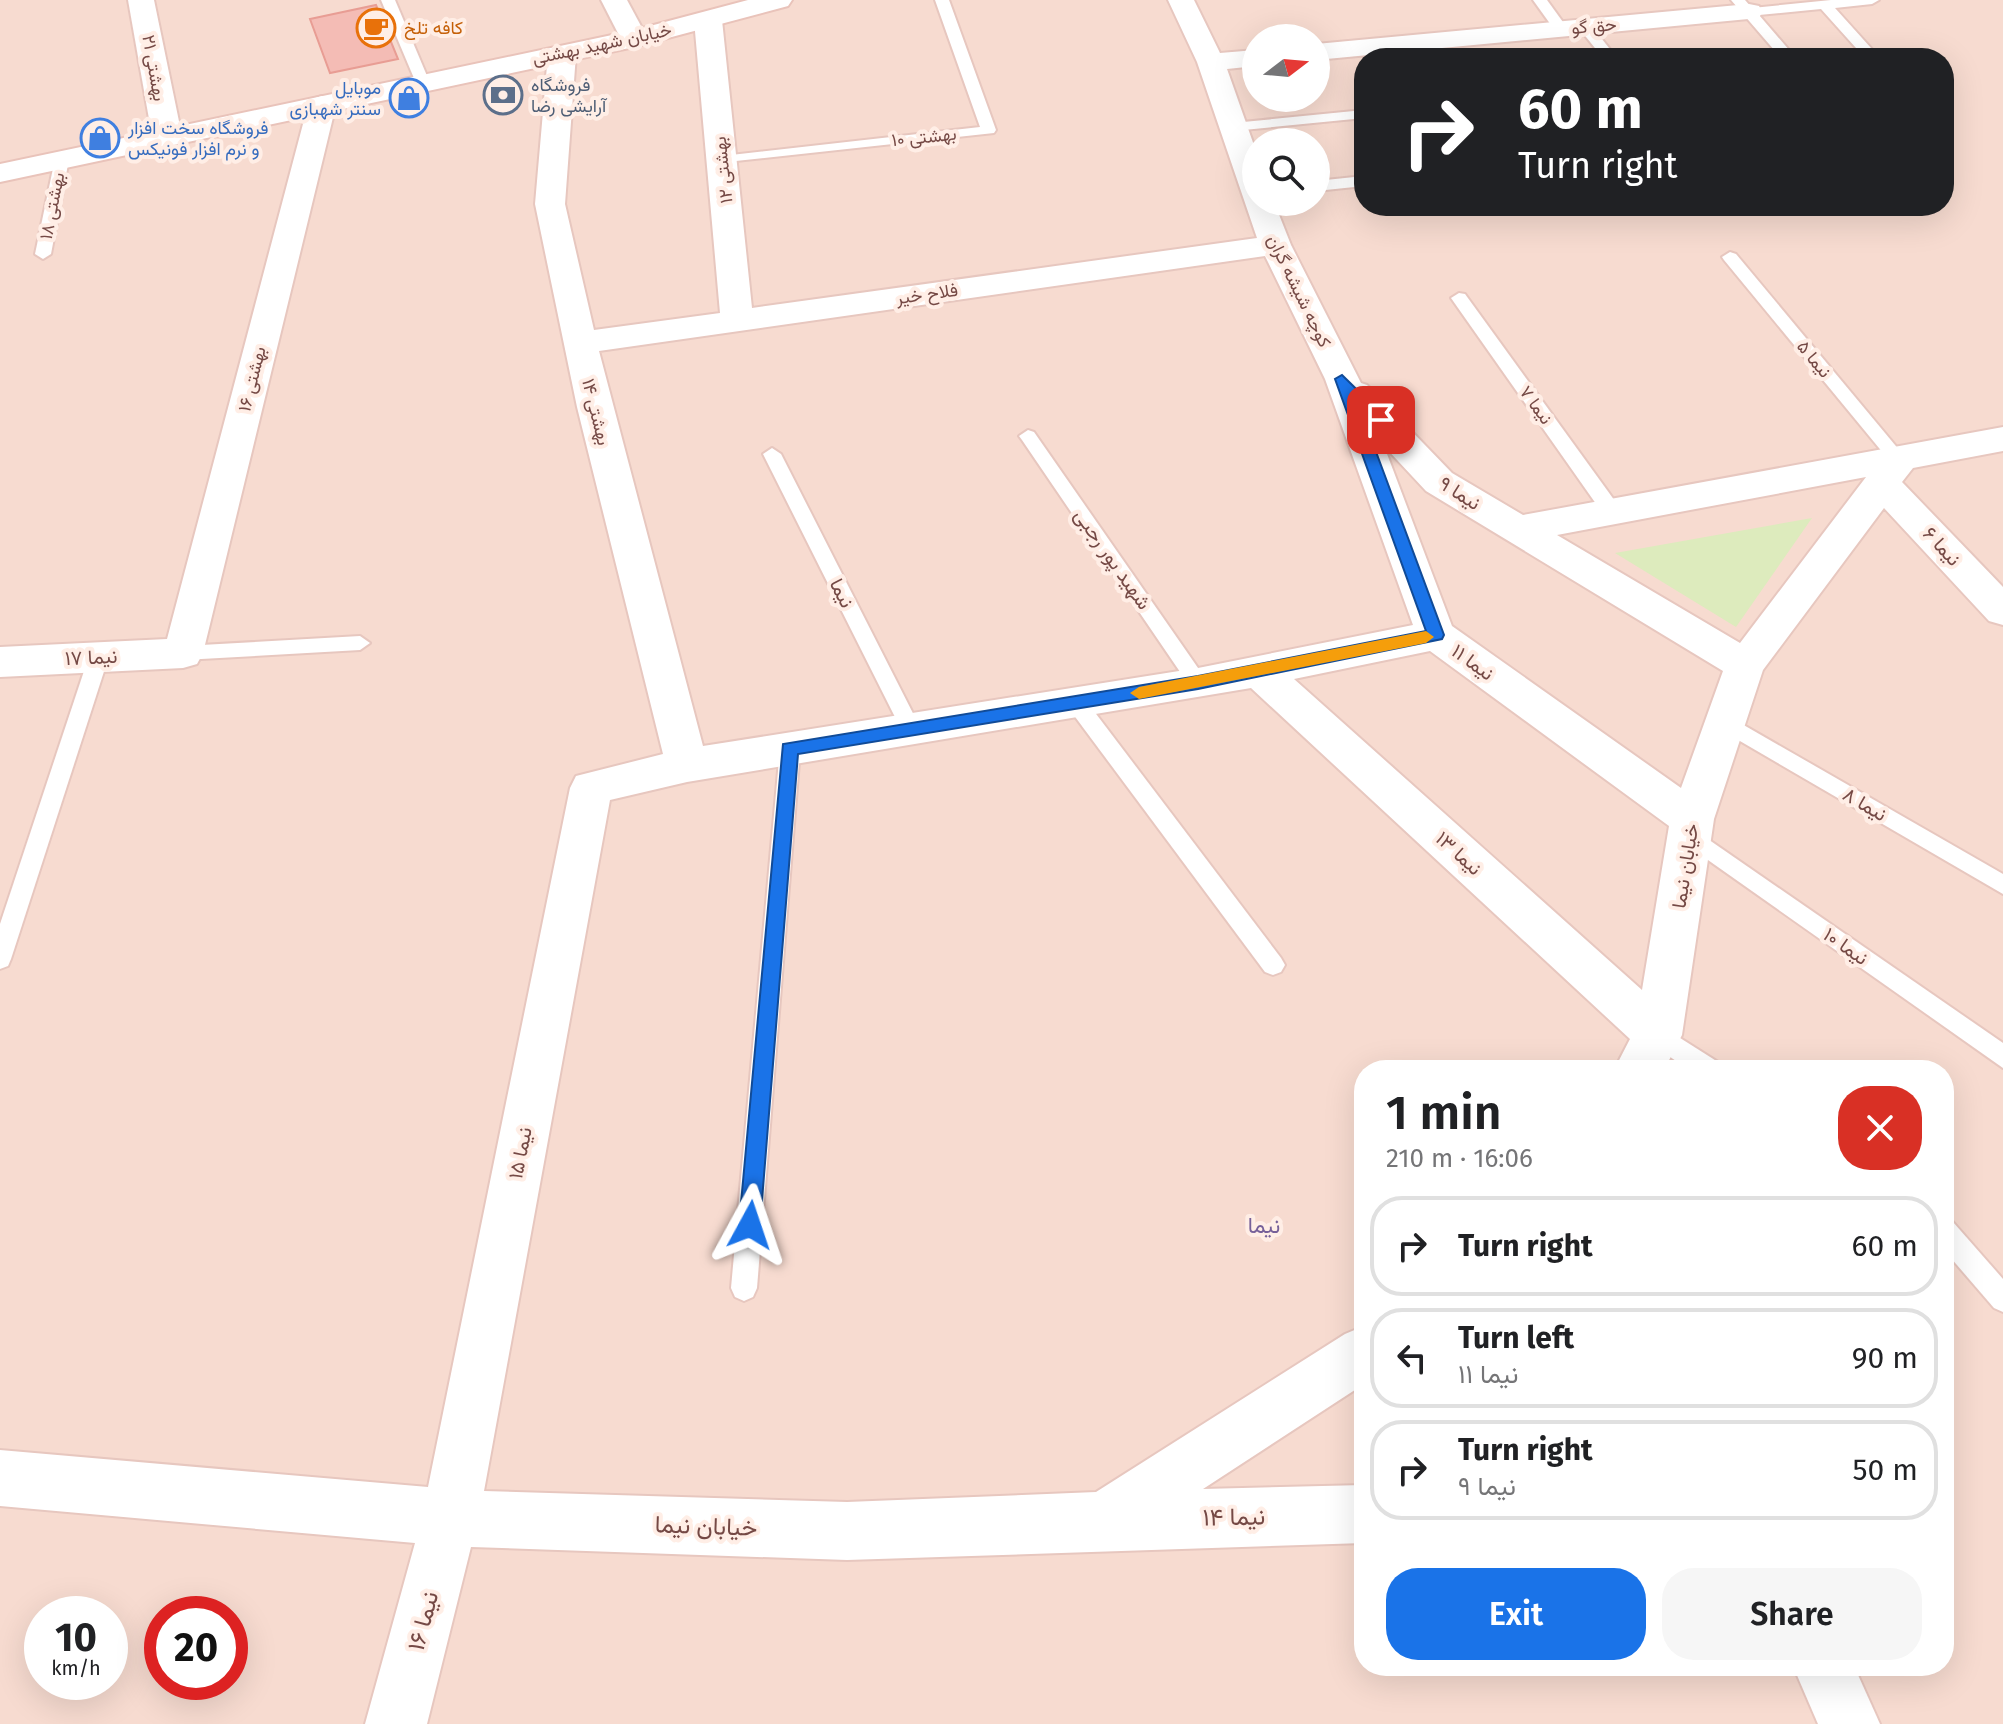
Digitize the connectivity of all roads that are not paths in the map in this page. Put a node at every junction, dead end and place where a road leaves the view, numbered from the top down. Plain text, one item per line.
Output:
1 (141, 0) edge
2 (388, 0) edge
3 (614, 0) edge
4 (779, 0) edge
5 (942, 0) edge
6 (1181, 0) edge
7 (1540, 0) edge
8 (1872, 0) edge
9 (1825, 5) junction
10 (1743, 6) edge
11 (708, 20) junction
12 (1573, 28) junction
13 (634, 39) junction
14 (1413, 48) edge
15 (1598, 48) edge
16 (1780, 48) edge
17 (1864, 48) edge
18 (1330, 52) edge
19 (1354, 52) edge
20 (562, 54) junction
21 (1242, 59) edge
22 (1211, 62) junction
23 (423, 83) junction
24 (322, 105) junction
25 (1354, 115) edge
26 (1233, 127) junction
27 (167, 136) junction
28 (1242, 153) edge
29 (62, 159) junction
30 (722, 160) junction
31 (0, 173) edge
32 (1354, 182) edge
33 (1330, 185) edge
34 (1264, 216) edge
35 (1275, 245) junction
36 (43, 254) dead end
37 (1730, 257) dead end
38 (1459, 298) dead end
39 (737, 320) junction
40 (579, 343) junction
41 (1342, 379) junction
42 (1028, 436) dead end
43 (2003, 439) edge
44 (772, 454) dead end
45 (1890, 472) junction
46 (1613, 513) junction
47 (1519, 529) junction
48 (2003, 611) edge
49 (1436, 635) junction
50 (360, 643) dead end
51 (183, 653) junction
52 (99, 656) junction
53 (0, 662) edge
54 (1745, 665) junction
55 (1260, 672) junction
56 (1198, 683) junction
57 (1077, 704) junction
58 (1728, 724) junction
59 (912, 731) junction
60 (790, 749) junction
61 (687, 765) junction
62 (1690, 827) junction
63 (2003, 885) edge
64 (0, 959) edge
65 (1273, 965) dead end
66 (1648, 1052) edge
67 (2003, 1057) edge
68 (1675, 1060) edge
69 (1954, 1243) edge
70 (744, 1288) dead end
71 (2003, 1299) edge
72 (1354, 1359) edge
73 (0, 1478) edge
74 (1354, 1514) edge
75 (450, 1518) junction
76 (1104, 1520) junction
77 (1827, 1676) edge
78 (396, 1724) edge
79 (1849, 1724) edge

1 - 27 street, بهشتی ۲۱
2 - 23 lane
3 - 13 street
4 - 11 street, خیابان شهید بهشتی
5 - 30 lane, بهشتی ۱۰
6 - 22 street
7 - 12 lane
8 - 9 lane, حق گو
9 - 10 lane, حق گو
9 - 17 lane
10 - 12 street, حق گو
10 - 16 lane
11 - 13 street, خیابان شهید بهشتی
11 - 30 street, بهشتی ۱۲
12 - 14 street, حق گو
12 - 15 lane
13 - 20 street, خیابان شهید بهشتی
18 - 19 street, حق گو
20 - 23 street, خیابان شهید بهشتی
20 - 40 street, بهشتی ۱۴
21 - 22 street
22 - 26 street
23 - 24 street, خیابان شهید بهشتی
24 - 27 street, خیابان شهید بهشتی
24 - 51 street, بهشتی ۱۶
25 - 26 lane
26 - 28 street
27 - 29 street, خیابان شهید بهشتی
29 - 31 street, خیابان شهید بهشتی
29 - 36 lane, بهشتی ۱۸
30 - 39 street, بهشتی ۱۲
32 - 33 lane
34 - 35 street, کوچه شیشه گران
35 - 39 street, فلاح خیر
35 - 41 street, کوچه شیشه گران
37 - 45 lane, نیما ۵
38 - 46 lane, نیما ۷
39 - 40 street, فلاح خیر
40 - 61 street, بهشتی ۱۴
41 - 47 street, نیما ۹
41 - 49 street, نیما ۱۱
42 - 56 lane, شهید پور رجبی
43 - 45 street
44 - 59 lane, نیما
45 - 46 street
45 - 48 street, نیما ۶
45 - 54 street
46 - 47 street
47 - 54 street, نیما ۹
49 - 55 street
49 - 62 street, نیما ۱۱
50 - 51 lane
51 - 52 street, نیما ۱۷
52 - 53 street, نیما ۱۷
52 - 64 lane
54 - 58 street, خیابان نیما
55 - 56 street
55 - 66 street, نیما ۱۳
56 - 57 street
57 - 59 street
57 - 65 lane
58 - 62 street, خیابان نیما
58 - 63 lane, نیما ۸
59 - 60 street
60 - 61 street
60 - 70 lane
61 - 75 street, نیما ۱۵
62 - 66 street, خیابان نیما
62 - 67 lane, نیما ۱۰
66 - 68 lane
69 - 71 lane
72 - 76 street
73 - 75 street, خیابان نیما
74 - 76 street, نیما ۱۴
75 - 76 street, خیابان نیما
75 - 78 street, نیما ۱۶
77 - 79 street

